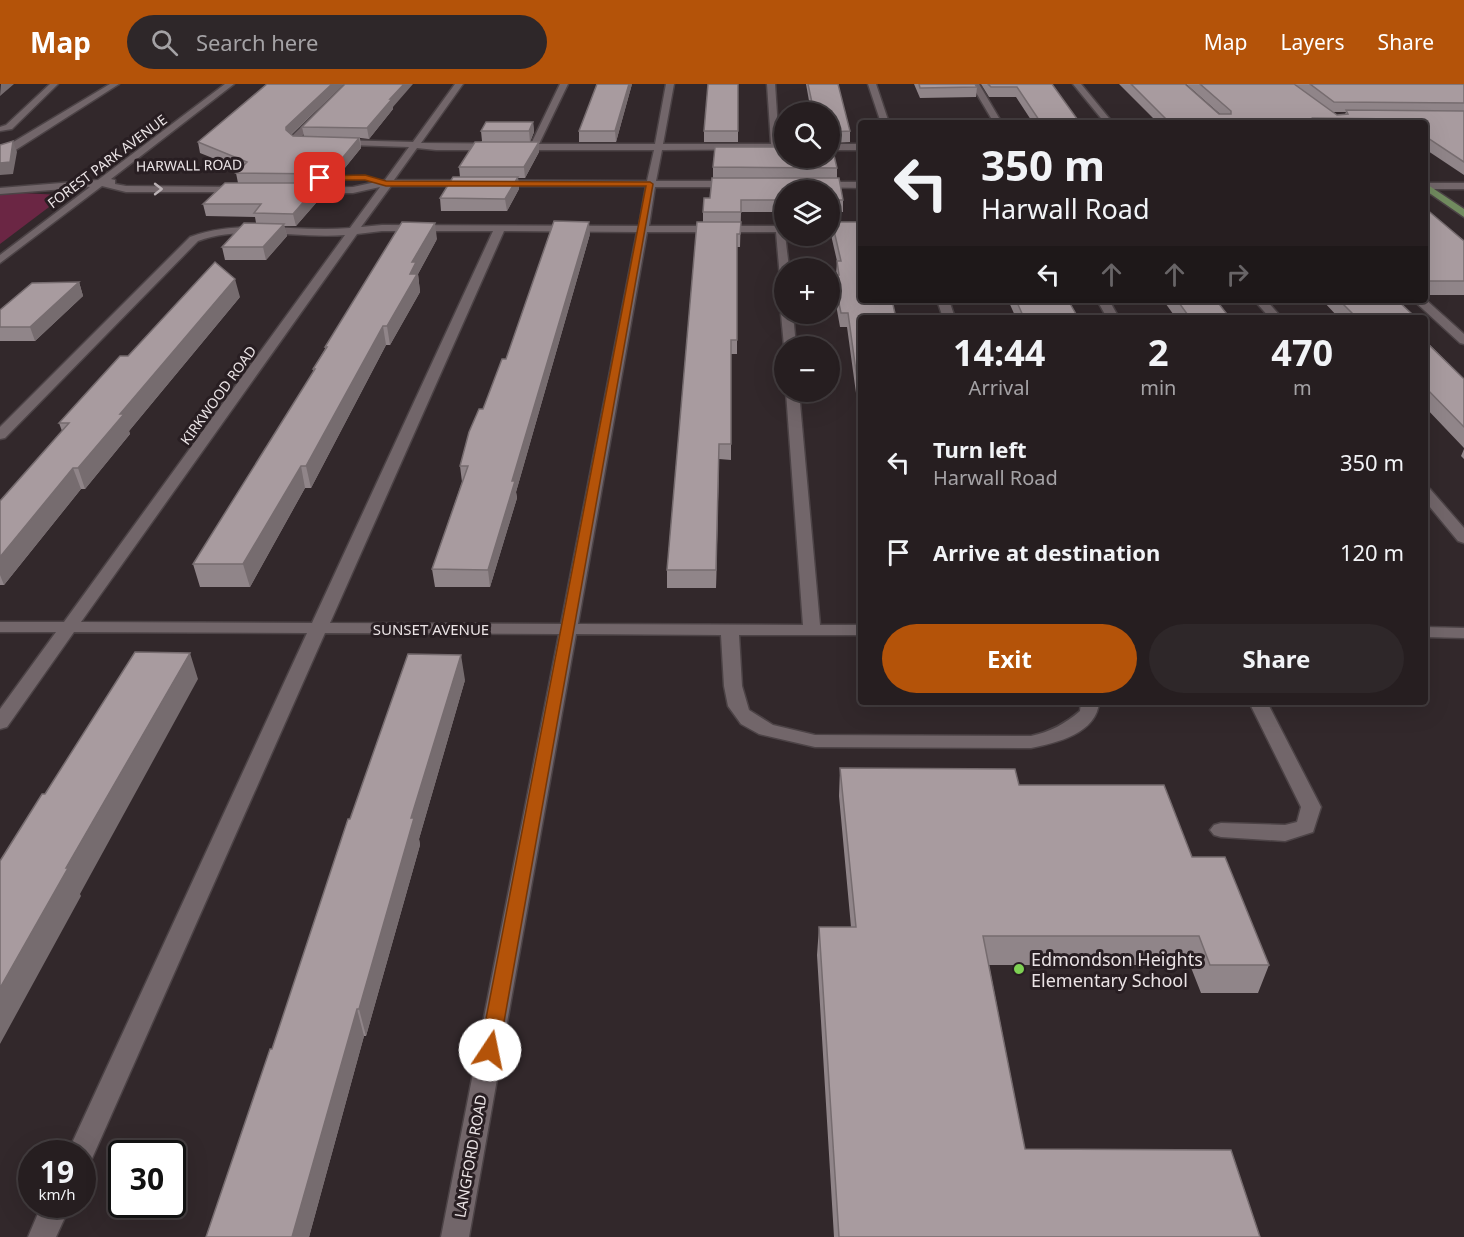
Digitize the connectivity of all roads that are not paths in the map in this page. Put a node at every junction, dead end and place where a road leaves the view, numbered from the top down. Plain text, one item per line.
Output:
1 (54, 84) edge
2 (115, 84) edge
3 (230, 84) edge
4 (350, 84) edge
5 (459, 84) edge
6 (564, 84) edge
7 (670, 84) edge
8 (771, 84) edge
9 (872, 84) edge
10 (975, 84) edge
11 (1077, 84) edge
12 (774, 105) edge
13 (884, 120) edge
14 (996, 120) edge
15 (1107, 120) edge
16 (0, 129) edge
17 (416, 145) junction
18 (534, 147) junction
19 (659, 147) junction
20 (774, 147) edge
21 (840, 147) edge
22 (858, 147) edge
23 (0, 153) edge
24 (365, 177) dead end
25 (141, 178) dead end
26 (100, 183) junction
27 (386, 183) junction
28 (650, 184) junction
29 (744, 184) edge
30 (840, 185) edge
31 (858, 185) edge
32 (1428, 186) edge
33 (1464, 186) edge
34 (1428, 188) edge
35 (257, 190) edge
36 (293, 190) edge
37 (0, 191) edge
38 (1464, 214) edge
39 (500, 228) junction
40 (643, 228) junction
41 (774, 229) edge
42 (840, 229) edge
43 (858, 229) edge
44 (354, 231) junction
45 (0, 260) edge
46 (1262, 303) edge
47 (1422, 303) edge
48 (1272, 315) edge
49 (1464, 340) edge
50 (794, 402) edge
51 (0, 435) edge
52 (1428, 496) edge
53 (1464, 538) edge
54 (0, 627) edge
55 (69, 627) junction
56 (318, 628) junction
57 (567, 629) junction
58 (730, 630) junction
59 (812, 630) junction
60 (858, 630) edge
61 (1428, 632) edge
62 (1464, 633) edge
63 (1090, 705) edge
64 (1260, 705) edge
65 (0, 723) edge
66 (1221, 830) dead end
67 (86, 1140) edge
68 (51, 1218) edge
69 (42, 1237) edge
70 (455, 1237) edge

1 - 16 street
2 - 23 street
3 - 26 street, FOREST PARK AVENUE
4 - 17 street
5 - 17 street, KIRKWOOD ROAD
6 - 18 street
7 - 19 street, LANGFORD ROAD
8 - 12 street
9 - 13 street
10 - 14 street
11 - 15 street
17 - 18 street
17 - 27 street, KIRKWOOD ROAD
18 - 19 street
19 - 20 street
19 - 28 street, LANGFORD ROAD
21 - 22 street
24 - 27 street
25 - 26 street, HARWALL ROAD
26 -> 35 street, HARWALL ROAD
26 - 37 street, HARWALL ROAD
26 - 45 street, FOREST PARK AVENUE
27 - 28 street
27 - 36 street
27 - 44 street, KIRKWOOD ROAD
28 - 29 street
28 - 40 street, LANGFORD ROAD
30 - 31 street
32 - 33 street
34 - 38 main road
39 - 40 street
39 - 44 street
39 - 56 street
40 - 41 street
40 - 57 street, LANGFORD ROAD
42 - 43 street
44 - 51 street
44 - 55 street, KIRKWOOD ROAD
46 - 48 street
47 - 49 street
50 - 59 street
52 - 53 street
54 - 55 street, SUNSET AVENUE
55 - 56 street, SUNSET AVENUE
55 - 65 street, KIRKWOOD ROAD
56 - 57 street, SUNSET AVENUE
56 - 67 street
57 - 58 street, SUNSET AVENUE
57 - 70 street, LANGFORD ROAD
58 - 59 street, SUNSET AVENUE
58 - 63 street
59 - 60 street, SUNSET AVENUE
61 - 62 street
64 - 66 street
68 - 69 street

